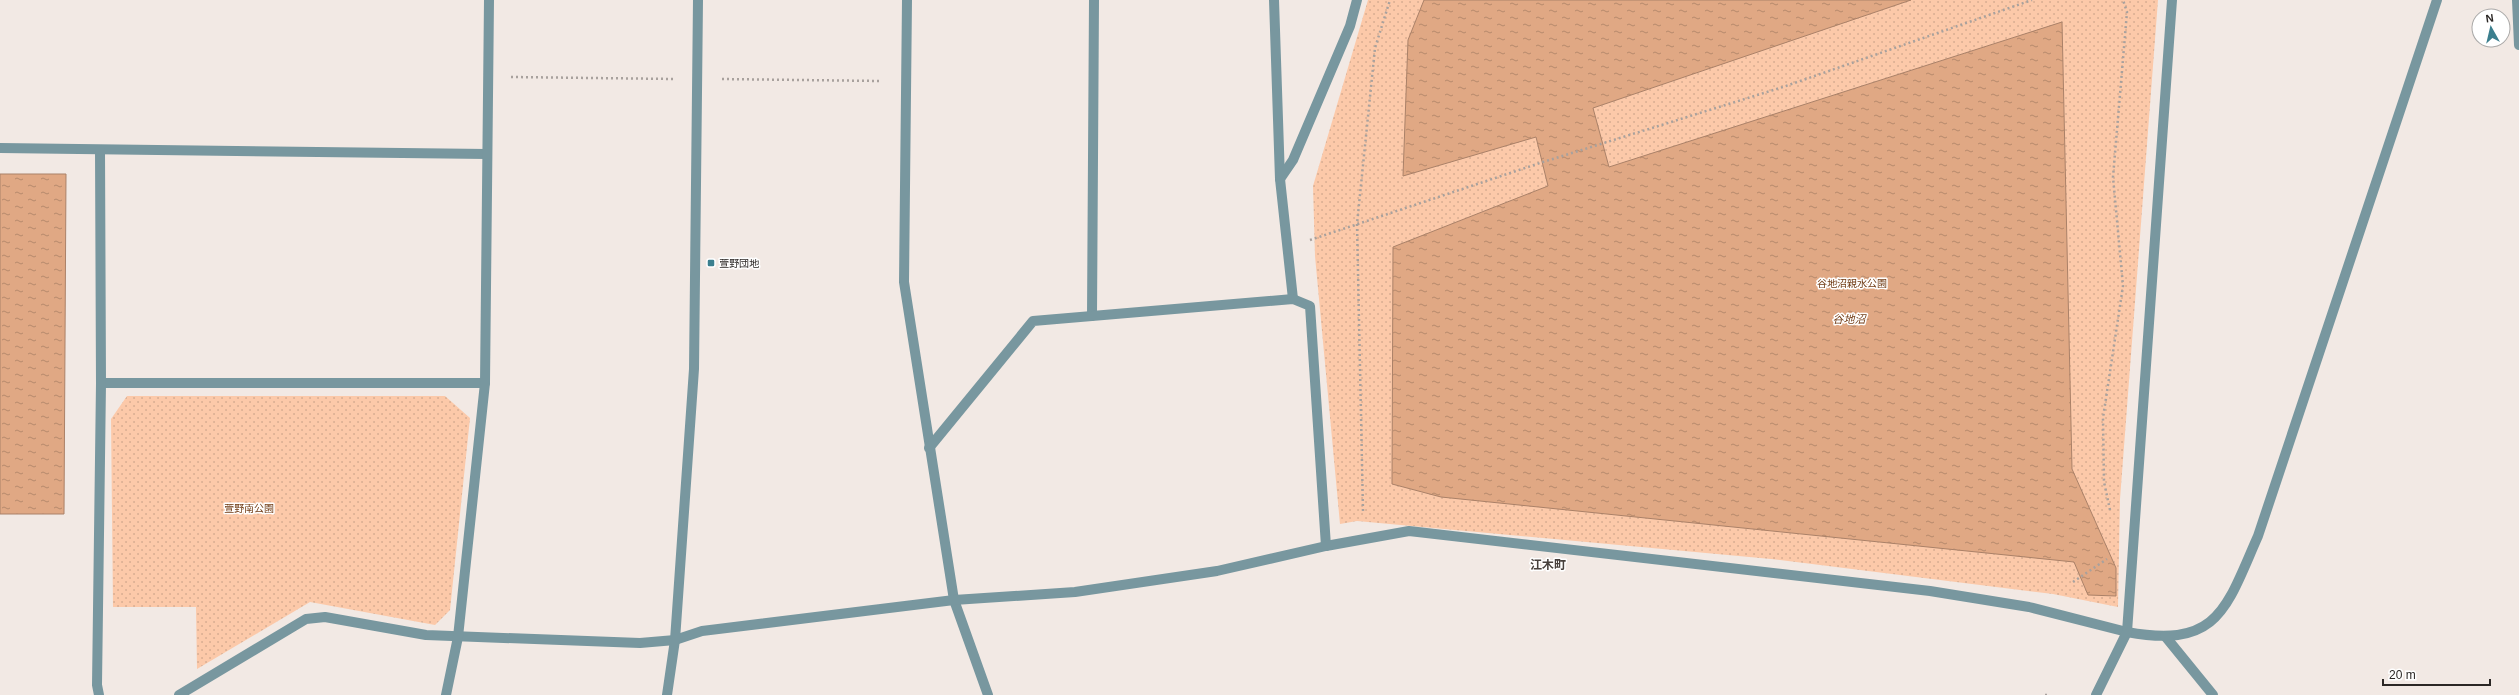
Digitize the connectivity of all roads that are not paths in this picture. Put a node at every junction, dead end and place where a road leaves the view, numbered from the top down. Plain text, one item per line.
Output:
1 (489, 0) edge
2 (698, 0) edge
3 (907, 0) edge
4 (1094, 0) edge
5 (1274, 0) edge
6 (1358, 0) edge
7 (2172, 0) edge
8 (2437, 0) edge
9 (2517, 0) edge
10 (2519, 45) edge
11 (0, 148) edge
12 (100, 150) junction
13 (487, 154) junction
14 (1280, 179) junction
15 (1293, 299) junction
16 (1092, 316) junction
17 (101, 383) junction
18 (485, 383) junction
19 (929, 448) junction
20 (1326, 546) junction
21 (954, 600) junction
22 (2127, 632) junction
23 (2165, 636) junction
24 (458, 637) junction
25 (675, 640) junction
26 (99, 695) edge
27 (178, 695) edge
28 (446, 695) edge
29 (667, 695) edge
30 (988, 695) edge
31 (2096, 695) edge
32 (2213, 695) edge

1 - 13 street
2 - 25 street
3 - 19 street
4 - 16 street
5 - 14 street
6 - 14 street
7 - 22 street
8 - 23 street
9 - 10 street
11 - 12 street
12 - 13 street
12 - 17 street
13 - 18 street
14 - 15 street
15 - 16 street
15 - 20 street
16 - 19 street
17 - 18 street
17 - 26 street
18 - 24 street
19 - 21 street
20 - 21 street
20 - 22 street
21 - 25 street
21 - 30 street
22 - 23 street
22 - 31 street
23 - 32 street
24 - 25 street
24 - 27 street
24 - 28 street
25 - 29 street

